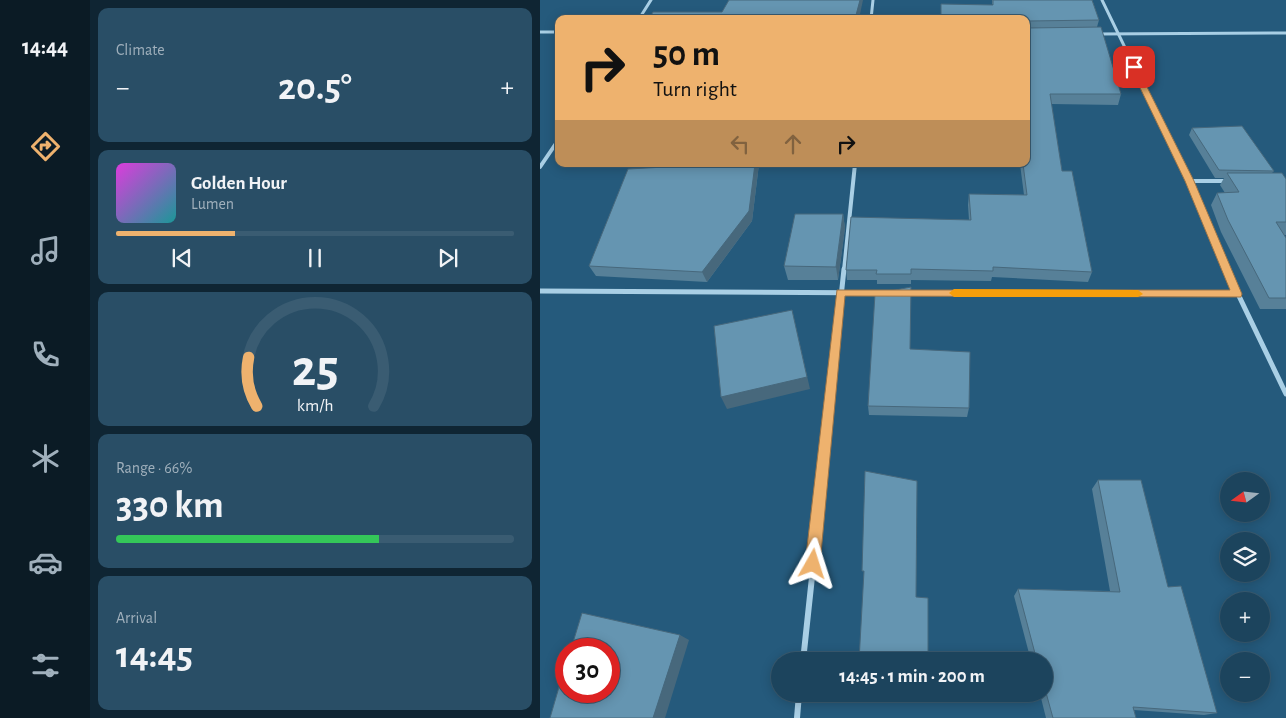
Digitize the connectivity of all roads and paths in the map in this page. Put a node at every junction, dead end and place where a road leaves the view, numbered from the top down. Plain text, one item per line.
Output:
1 (651, 0) edge
2 (873, 0) edge
3 (1102, 0) edge
4 (642, 15) edge
5 (871, 15) edge
6 (540, 32) edge
7 (555, 32) edge
8 (1286, 33) edge
9 (1090, 34) edge
10 (1118, 34) junction
11 (555, 145) edge
12 (540, 167) edge
13 (855, 167) edge
14 (1189, 181) junction
15 (1238, 182) edge
16 (540, 291) edge
17 (841, 292) junction
18 (1237, 294) junction
19 (1286, 394) edge
20 (804, 652) edge
21 (798, 702) edge
22 (797, 718) edge

1 - 4 street
2 - 5 street
3 - 10 street
6 - 7 street
8 - 10 street
9 - 10 street
10 - 14 street
11 - 12 street
13 - 17 street
14 - 15 street
14 - 18 street
16 - 17 street
17 - 18 street
17 - 20 street
18 - 19 street
21 - 22 street

